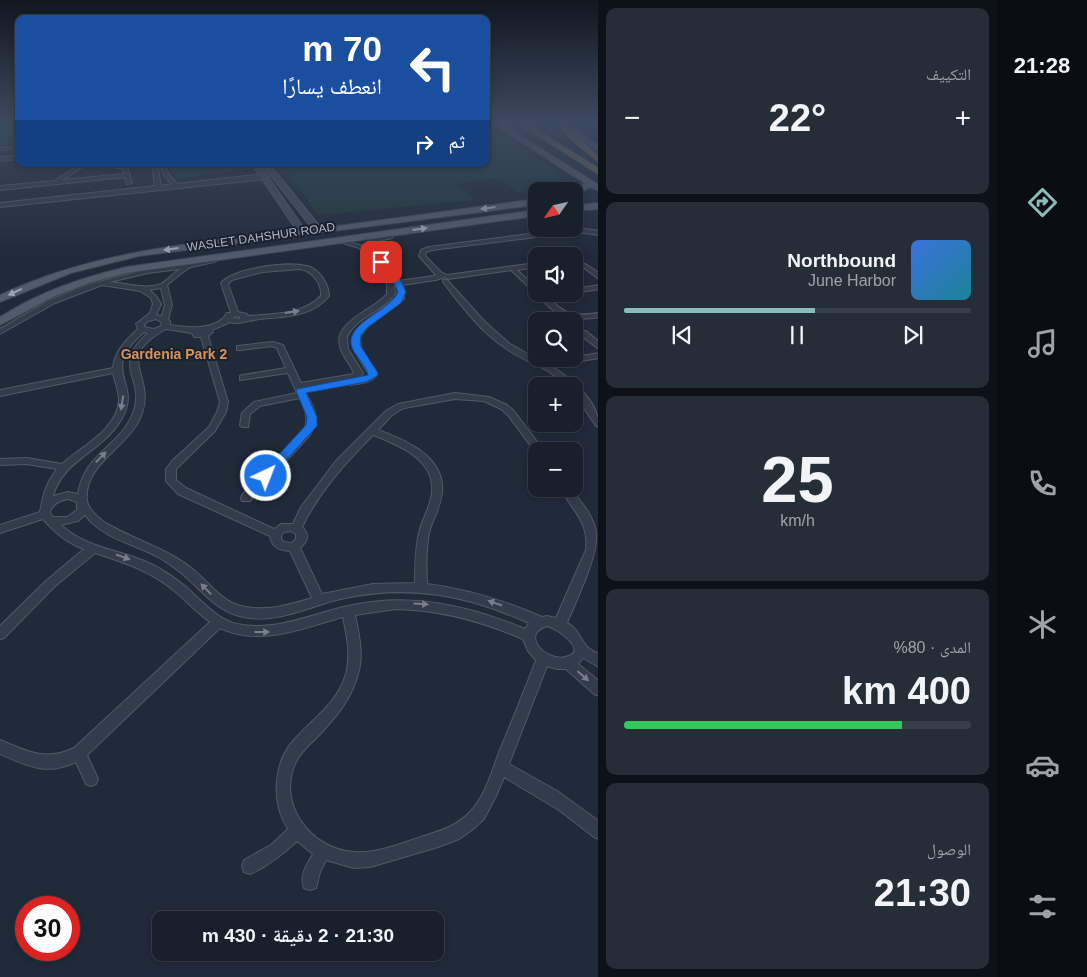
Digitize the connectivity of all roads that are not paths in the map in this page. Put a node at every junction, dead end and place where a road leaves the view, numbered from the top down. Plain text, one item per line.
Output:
1 (78, 168) edge
2 (124, 168) edge
3 (155, 168) edge
4 (163, 168) edge
5 (566, 168) edge
6 (265, 171) edge
7 (127, 175) junction
8 (588, 182) junction
9 (54, 183) junction
10 (129, 183) dead end
11 (175, 184) junction
12 (158, 186) junction
13 (0, 188) edge
14 (583, 189) edge
15 (598, 189) edge
16 (0, 201) edge
17 (296, 201) junction
18 (283, 203) junction
19 (528, 203) edge
20 (0, 205) edge
21 (598, 206) edge
22 (583, 207) edge
23 (528, 214) edge
24 (318, 230) junction
25 (302, 232) junction
26 (393, 232) junction
27 (598, 233) edge
28 (338, 240) junction
29 (364, 246) junction
30 (226, 254) junction
31 (194, 265) junction
32 (528, 266) edge
33 (583, 266) edge
34 (512, 268) junction
35 (598, 277) edge
36 (442, 278) junction
37 (528, 283) edge
38 (94, 284) junction
39 (164, 284) junction
40 (394, 284) junction
41 (598, 287) edge
42 (143, 290) junction
43 (583, 290) edge
44 (0, 299) edge
45 (549, 302) edge
46 (375, 309) junction
47 (384, 312) junction
48 (560, 312) edge
49 (598, 315) edge
50 (232, 317) junction
51 (149, 318) junction
52 (583, 318) edge
53 (0, 322) edge
54 (165, 323) junction
55 (143, 329) junction
56 (155, 331) junction
57 (0, 332) edge
58 (202, 332) junction
59 (583, 332) dead end
60 (598, 347) edge
61 (240, 348) dead end
62 (598, 355) edge
63 (528, 357) edge
64 (583, 358) edge
65 (548, 367) edge
66 (118, 370) junction
67 (292, 370) junction
68 (562, 377) edge
69 (243, 378) dead end
70 (328, 384) junction
71 (489, 389) dead end
72 (301, 391) junction
73 (0, 393) edge
74 (481, 398) junction
75 (583, 399) edge
76 (598, 424) edge
77 (245, 425) dead end
78 (372, 431) junction
79 (532, 442) edge
80 (0, 462) edge
81 (62, 467) junction
82 (572, 497) edge
83 (246, 498) dead end
84 (83, 504) junction
85 (47, 514) junction
86 (296, 528) junction
87 (0, 529) edge
88 (275, 534) junction
89 (294, 547) junction
90 (92, 549) junction
91 (421, 586) junction
92 (319, 600) junction
93 (348, 611) junction
94 (218, 622) junction
95 (540, 622) junction
96 (560, 624) junction
97 (0, 634) edge
98 (528, 636) junction
99 (579, 648) junction
100 (543, 659) junction
101 (598, 662) edge
102 (568, 663) junction
103 (598, 690) edge
104 (0, 747) edge
105 (79, 753) junction
106 (501, 768) junction
107 (91, 779) dead end
108 (298, 830) junction
109 (598, 832) edge
110 (323, 851) junction
111 (250, 866) dead end
112 (310, 882) dead end

1 - 9 street
2 - 7 street
3 - 12 street
4 - 11 street
5 - 8 main road
6 - 11 street
6 - 17 street
6 - 18 street
7 - 9 street
7 - 10 street
8 - 14 main road
8 - 15 main road
9 - 13 street
11 - 12 street
12 - 16 street
12 - 20 street
17 - 18 street
17 - 24 street
18 - 25 street
19 -> 24 main road, WASLET DAHSHUR ROAD
21 - 22 main road
26 -> 23 main road, WASLET DAHSHUR ROAD
24 - 25 main road, WASLET DAHSHUR ROAD
25 -> 44 main road, WASLET DAHSHUR ROAD
26 - 28 main road, WASLET DAHSHUR ROAD
26 - 29 street
27 - 36 street
28 - 29 street
28 - 30 main road, WASLET DAHSHUR ROAD
29 - 40 street
30 - 31 street
30 - 53 main road, WASLET DAHSHUR ROAD
31 - 38 street
31 - 39 street
32 - 34 street
33 - 35 street
34 - 36 street
34 - 37 street
36 - 40 street
36 - 63 street
38 - 42 street
38 - 57 street
39 - 42 street
39 - 54 street
40 - 46 street
40 - 47 street
41 - 43 street
42 - 51 street
45 - 48 street
46 - 47 street
46 - 70 street
47 - 70 street
49 - 52 street
50 -> 50 street
50 - 58 street
51 - 54 street
51 - 55 street
54 - 56 street
54 - 58 street
55 - 56 street
55 - 66 street
84 -> 56 street
58 - 88 street
59 - 60 street
61 - 67 street
62 - 64 street
65 - 68 street
66 - 73 street
66 -> 81 street
67 - 69 street
67 - 72 street
70 - 72 street
71 - 74 street
72 - 77 street
72 - 83 street
74 - 78 street
74 - 79 street
75 - 76 street
78 - 86 street
78 - 91 street
80 - 81 street
81 - 85 street
82 - 96 street
84 - 85 street
84 - 85 street
92 -> 84 street
85 - 87 street
85 - 90 street
86 - 88 street
86 - 89 street
88 - 89 street
89 - 92 street
90 -> 94 street
90 - 97 street
91 - 92 street
95 -> 91 street
94 -> 93 street
93 -> 98 street
93 - 108 street
94 - 105 street
95 - 96 street
95 - 98 street
96 - 99 street
98 - 100 street
99 - 101 street
99 - 102 street
100 - 102 street
100 - 106 street
102 -> 103 street
104 - 105 street
105 - 107 street
106 - 109 street
106 - 110 street
108 - 110 street
108 - 111 street
110 - 112 street

